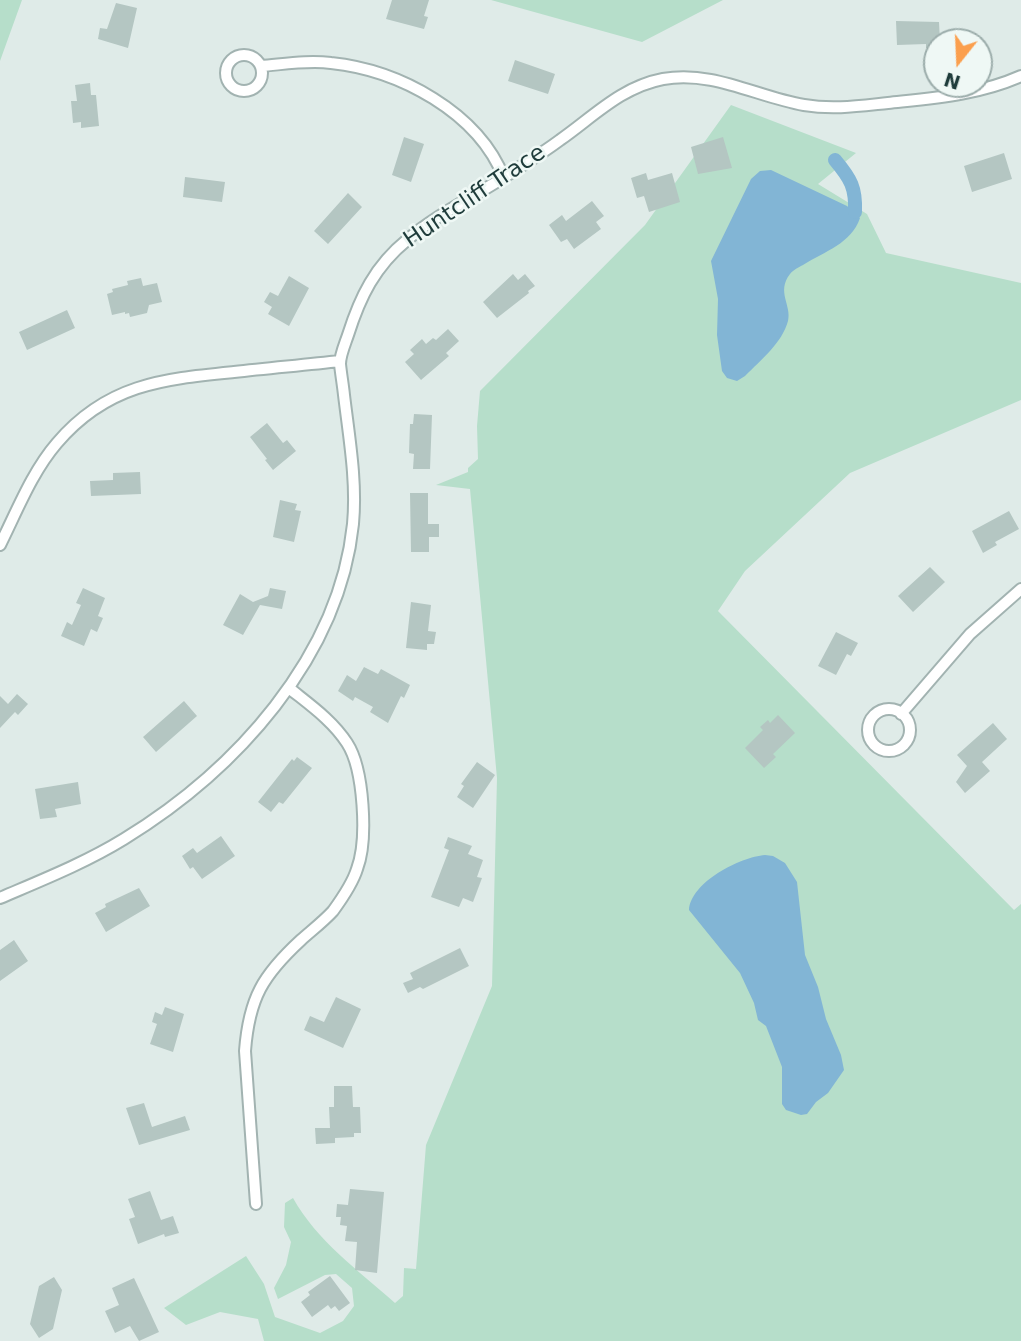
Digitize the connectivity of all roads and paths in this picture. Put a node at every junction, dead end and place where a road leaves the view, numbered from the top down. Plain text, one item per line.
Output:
1 (261, 66) dead end
2 (1021, 76) edge
3 (504, 178) junction
4 (340, 361) junction
5 (0, 545) edge
6 (1021, 589) edge
7 (289, 688) junction
8 (901, 713) junction
9 (0, 898) edge
10 (256, 1203) dead end

1 - 3 street
2 - 3 street, Huntcliff Trace
3 - 4 street, Huntcliff Trace
4 - 5 street
4 - 7 street, Huntcliff Trace
6 - 8 street
7 - 9 street, Huntcliff Trace
7 - 10 street
8 - 8 street

